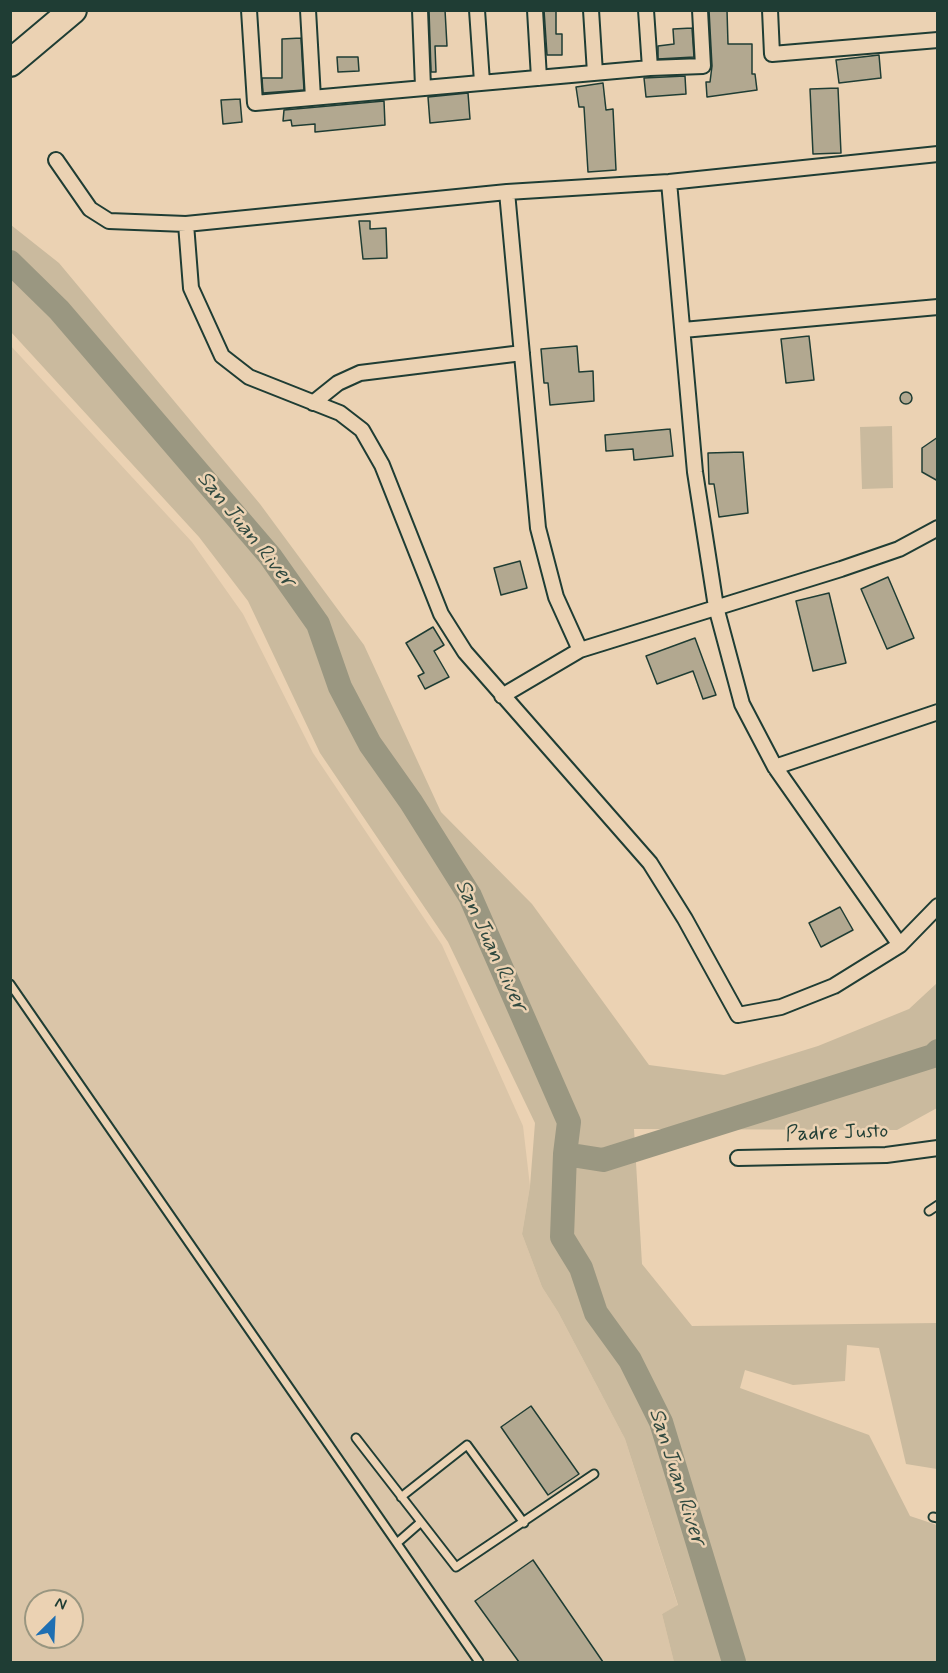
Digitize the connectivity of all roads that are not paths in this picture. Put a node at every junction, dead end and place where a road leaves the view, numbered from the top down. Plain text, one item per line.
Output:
1 (73, 10) edge
2 (249, 10) edge
3 (308, 10) edge
4 (420, 10) edge
5 (477, 10) edge
6 (535, 10) edge
7 (591, 10) edge
8 (646, 10) edge
9 (700, 10) edge
10 (770, 10) edge
11 (938, 40) edge
12 (10, 63) edge
13 (650, 68) junction
14 (595, 73) junction
15 (539, 78) junction
16 (482, 82) junction
17 (423, 87) junction
18 (313, 98) junction
19 (938, 154) edge
20 (56, 160) dead end
21 (669, 182) junction
22 (507, 192) junction
23 (186, 224) junction
24 (938, 308) edge
25 (683, 330) junction
26 (522, 354) junction
27 (313, 403) junction
28 (938, 528) edge
29 (716, 607) junction
30 (580, 650) junction
31 (502, 696) junction
32 (938, 712) edge
33 (775, 766) junction
34 (938, 906) edge
35 (900, 945) junction
36 (10, 984) edge
37 (938, 1148) edge
38 (738, 1158) dead end
39 (938, 1205) edge
40 (929, 1211) dead end
41 (356, 1438) dead end
42 (594, 1474) dead end
43 (401, 1497) junction
44 (421, 1522) junction
45 (524, 1523) junction
46 (397, 1543) junction
47 (479, 1662) edge

1 - 12 highway
2 - 18 street
3 - 18 street
4 - 17 street
5 - 16 street
6 - 15 street
7 - 14 street
8 - 13 street
9 - 13 street
10 - 11 street
13 - 14 street
14 - 15 street
15 - 16 street
16 - 17 street
17 - 18 street
19 - 21 street
20 - 23 street
21 - 22 street
21 - 25 street
22 - 23 street
22 - 26 street
23 - 27 street
24 - 25 street
25 - 29 street
26 - 27 street
26 - 30 street
27 - 31 street
28 - 29 street
29 - 30 street
29 - 33 street
30 - 31 street
31 - 35 street
32 - 33 street
33 - 35 street
34 - 35 street
36 - 46 lane
37 - 38 street, Padre Justo
39 - 40 lane
41 - 43 lane
42 - 45 lane
43 - 44 lane
43 - 45 lane
44 - 45 lane
44 - 46 lane
46 - 47 lane

